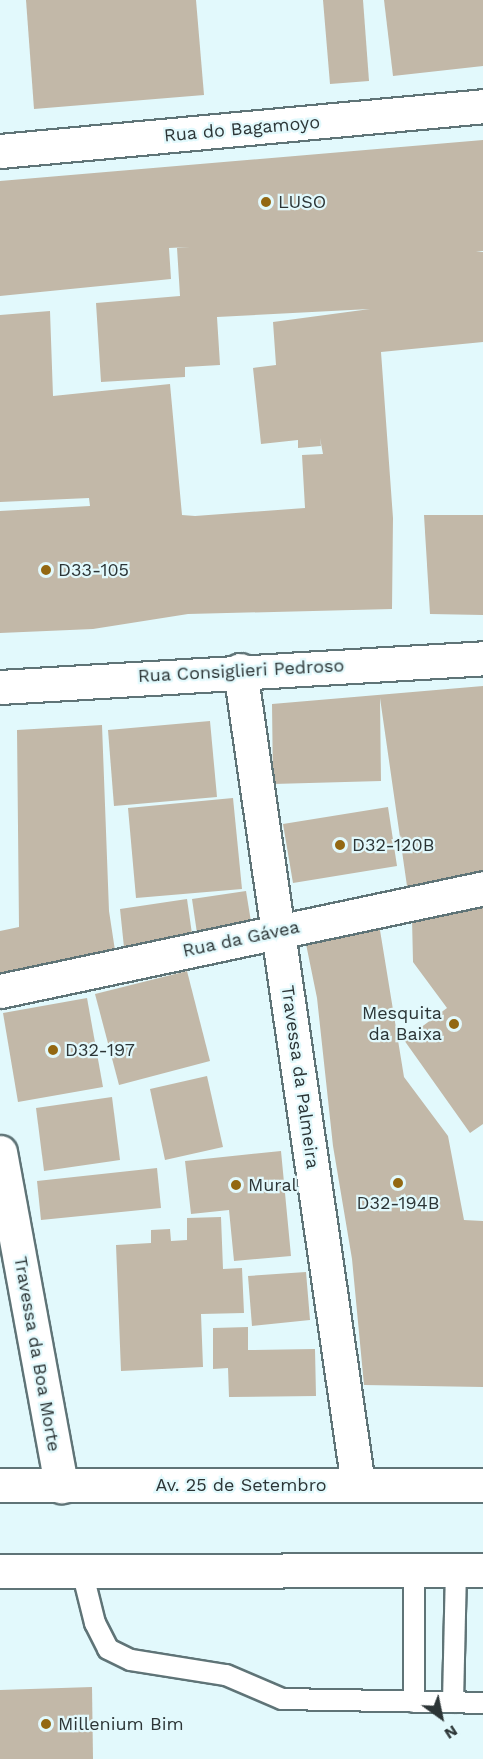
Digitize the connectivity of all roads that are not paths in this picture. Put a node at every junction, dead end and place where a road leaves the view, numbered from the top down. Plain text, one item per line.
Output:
1 (483, 106) edge
2 (0, 151) edge
3 (483, 658) edge
4 (240, 670) junction
5 (0, 687) edge
6 (483, 888) edge
7 (279, 931) junction
8 (0, 991) edge
9 (0, 1152) edge
10 (0, 1485) edge
11 (358, 1485) junction
12 (483, 1485) edge
13 (61, 1486) junction
14 (82, 1570) junction
15 (414, 1570) junction
16 (470, 1570) edge
17 (0, 1571) edge
18 (414, 1702) junction
19 (453, 1702) junction
20 (483, 1703) edge

1 - 2 street, Rua do Bagamoyo
3 - 4 street, Rua Consiglieri Pedroso
4 - 5 street, Rua Consiglieri Pedroso
4 - 7 street, Travessa da Palmeira
6 - 7 street, Rua da Gávea
7 - 8 street, Rua da Gávea
7 - 11 street, Travessa da Palmeira
9 - 13 street, Travessa da Boa Morte
10 - 13 street, Av. 25 de Setembro
11 - 12 street, Av. 25 de Setembro
11 - 13 street, Av. 25 de Setembro
14 - 15 street
14 - 17 street
14 - 18 lane
15 - 16 street
15 - 18 lane
16 - 19 lane
18 - 19 lane
19 - 20 lane

